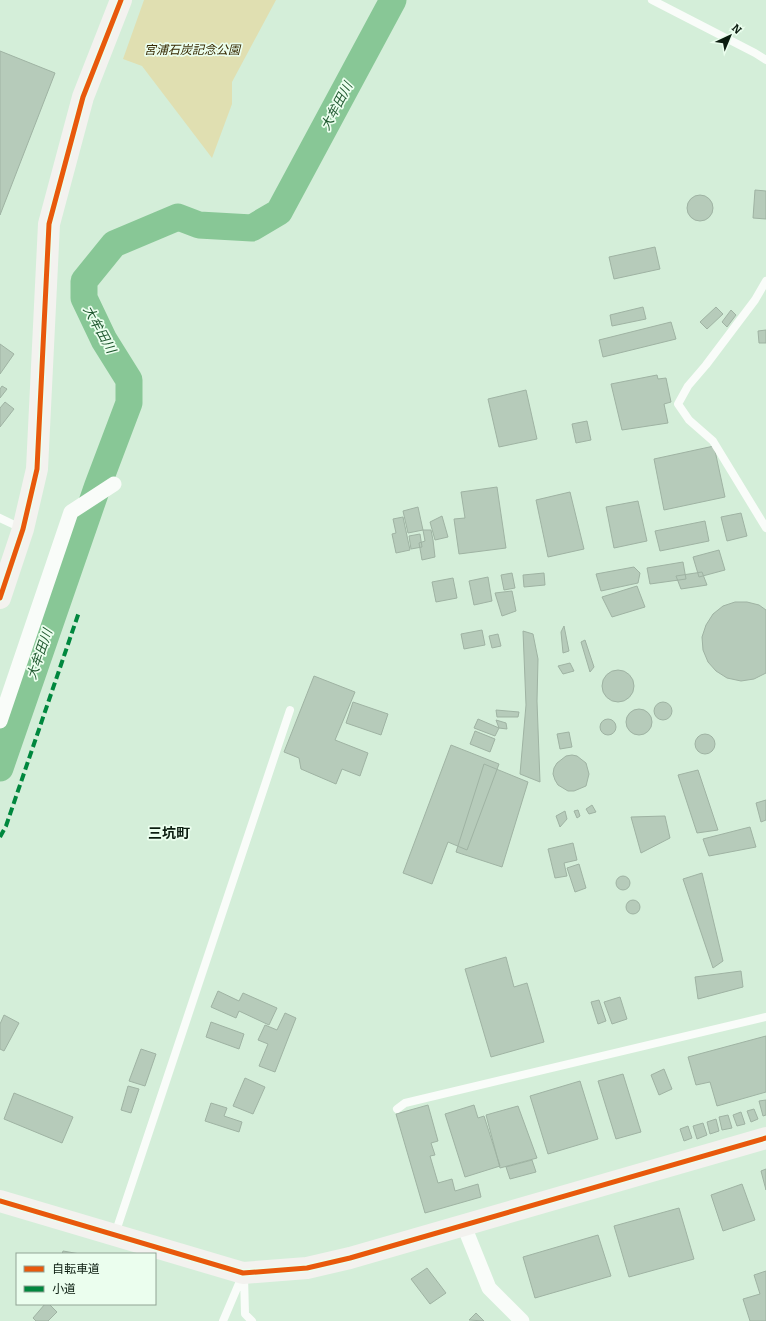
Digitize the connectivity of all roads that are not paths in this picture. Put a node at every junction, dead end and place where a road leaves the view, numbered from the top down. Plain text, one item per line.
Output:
1 (121, 0) edge
2 (652, 0) edge
3 (766, 60) edge
4 (766, 282) edge
5 (114, 484) dead end
6 (0, 518) edge
7 (766, 528) edge
8 (23, 529) junction
9 (0, 598) edge
10 (290, 710) dead end
11 (0, 721) edge
12 (766, 1018) edge
13 (396, 1109) dead end
14 (766, 1138) edge
15 (0, 1201) edge
16 (464, 1226) junction
17 (115, 1235) junction
18 (243, 1273) junction
19 (223, 1321) edge
20 (252, 1321) edge
21 (522, 1321) edge

1 - 8 street
2 - 3 lane
4 - 7 lane
5 - 11 street
6 - 8 lane
8 - 9 street
10 - 17 lane
12 - 13 lane
14 - 16 street
15 - 17 street
16 - 18 street
16 - 21 street
17 - 18 street
18 - 19 lane
18 - 20 lane

